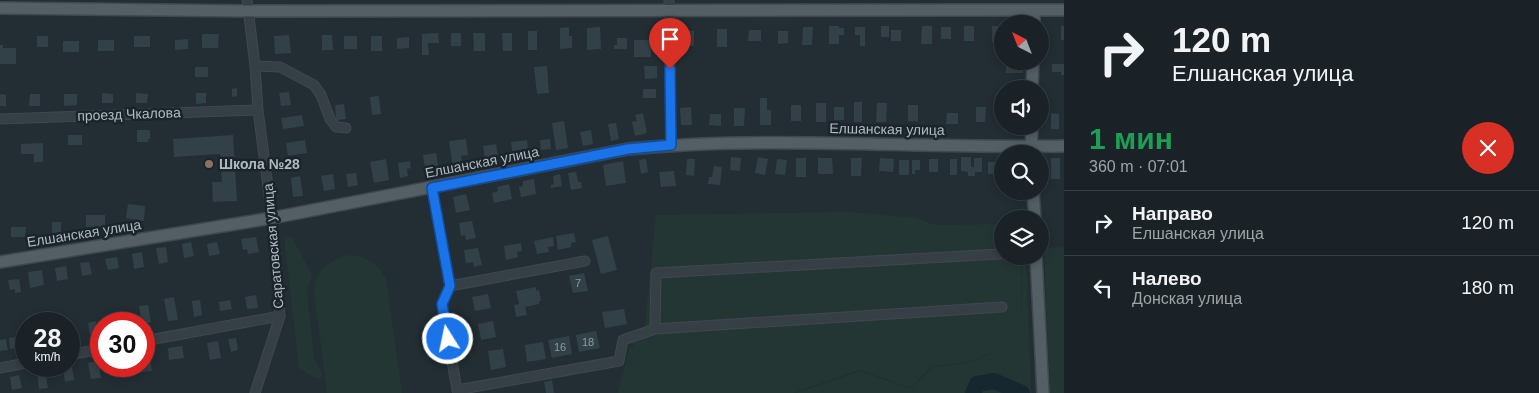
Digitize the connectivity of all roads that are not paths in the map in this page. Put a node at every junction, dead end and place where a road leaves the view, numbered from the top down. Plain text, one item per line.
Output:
1 (247, 5) edge
2 (1034, 5) edge
3 (669, 6) edge
4 (0, 8) edge
5 (1064, 10) edge
6 (255, 66) junction
7 (258, 110) junction
8 (0, 119) edge
9 (346, 128) dead end
10 (671, 145) junction
11 (1064, 146) edge
12 (1049, 148) edge
13 (994, 149) edge
14 (432, 188) junction
15 (272, 218) junction
16 (994, 254) edge
17 (585, 261) dead end
18 (0, 262) edge
19 (1036, 265) edge
20 (450, 286) junction
21 (1002, 307) dead end
22 (280, 316) junction
23 (656, 329) junction
24 (155, 339) edge
25 (15, 365) edge
26 (0, 368) edge
27 (457, 392) edge
28 (255, 393) edge
29 (1043, 393) edge

1 - 3 main road
1 - 4 main road
1 - 6 street, Саратовская улица
2 - 3 main road
2 - 5 main road
3 - 10 street
6 - 7 street, Саратовская улица
6 - 9 street
7 - 8 street, проезд Чкалова
7 - 15 street, Саратовская улица
10 - 13 main road, Елшанская улица
10 - 14 main road, Елшанская улица
11 - 12 main road, Елшанская улица
14 - 15 main road, Елшанская улица
14 - 20 street
15 - 18 main road, Елшанская улица
15 - 22 street, Саратовская улица
16 - 23 street
17 - 20 street
19 - 29 main road
20 - 27 street
21 - 23 street
22 - 24 street
22 - 28 street, Саратовская улица
23 - 27 street
25 - 26 street

